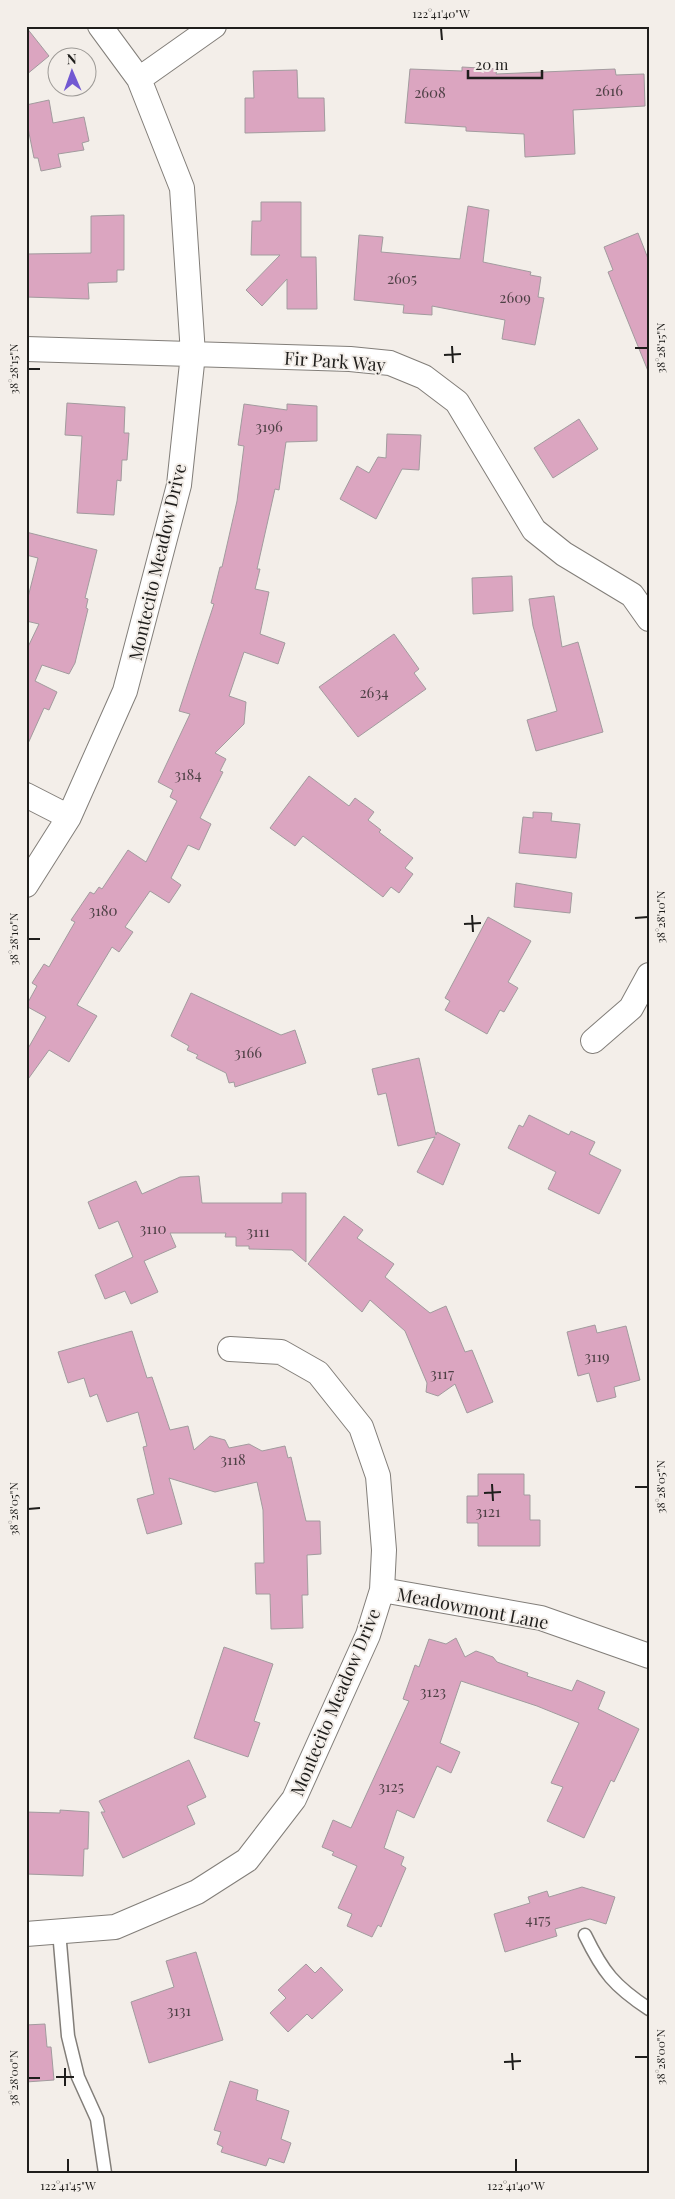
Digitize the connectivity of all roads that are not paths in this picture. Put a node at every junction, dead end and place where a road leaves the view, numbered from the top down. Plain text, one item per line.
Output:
1 (100, 26) edge
2 (214, 26) edge
3 (139, 79) junction
4 (26, 349) edge
5 (193, 354) junction
6 (649, 619) edge
7 (26, 795) edge
8 (69, 817) junction
9 (26, 886) edge
10 (649, 975) edge
11 (593, 1041) dead end
12 (230, 1349) dead end
13 (382, 1590) junction
14 (649, 1656) edge
15 (59, 1931) junction
16 (26, 1934) edge
17 (585, 1935) dead end
18 (649, 2009) edge
19 (105, 2173) edge

1 - 3 street, Montecito Meadow Drive
2 - 3 street
3 - 5 street, Montecito Meadow Drive
4 - 5 street, Fir Park Way
5 - 6 street, Fir Park Way
5 - 8 street, Montecito Meadow Drive
7 - 8 street
8 - 9 street, Montecito Meadow Drive
10 - 11 street
12 - 13 street, Montecito Meadow Drive
13 - 14 street, Meadowmont Lane
13 - 15 street, Montecito Meadow Drive
15 - 16 street, Montecito Meadow Drive
15 - 19 lane
17 - 18 lane

